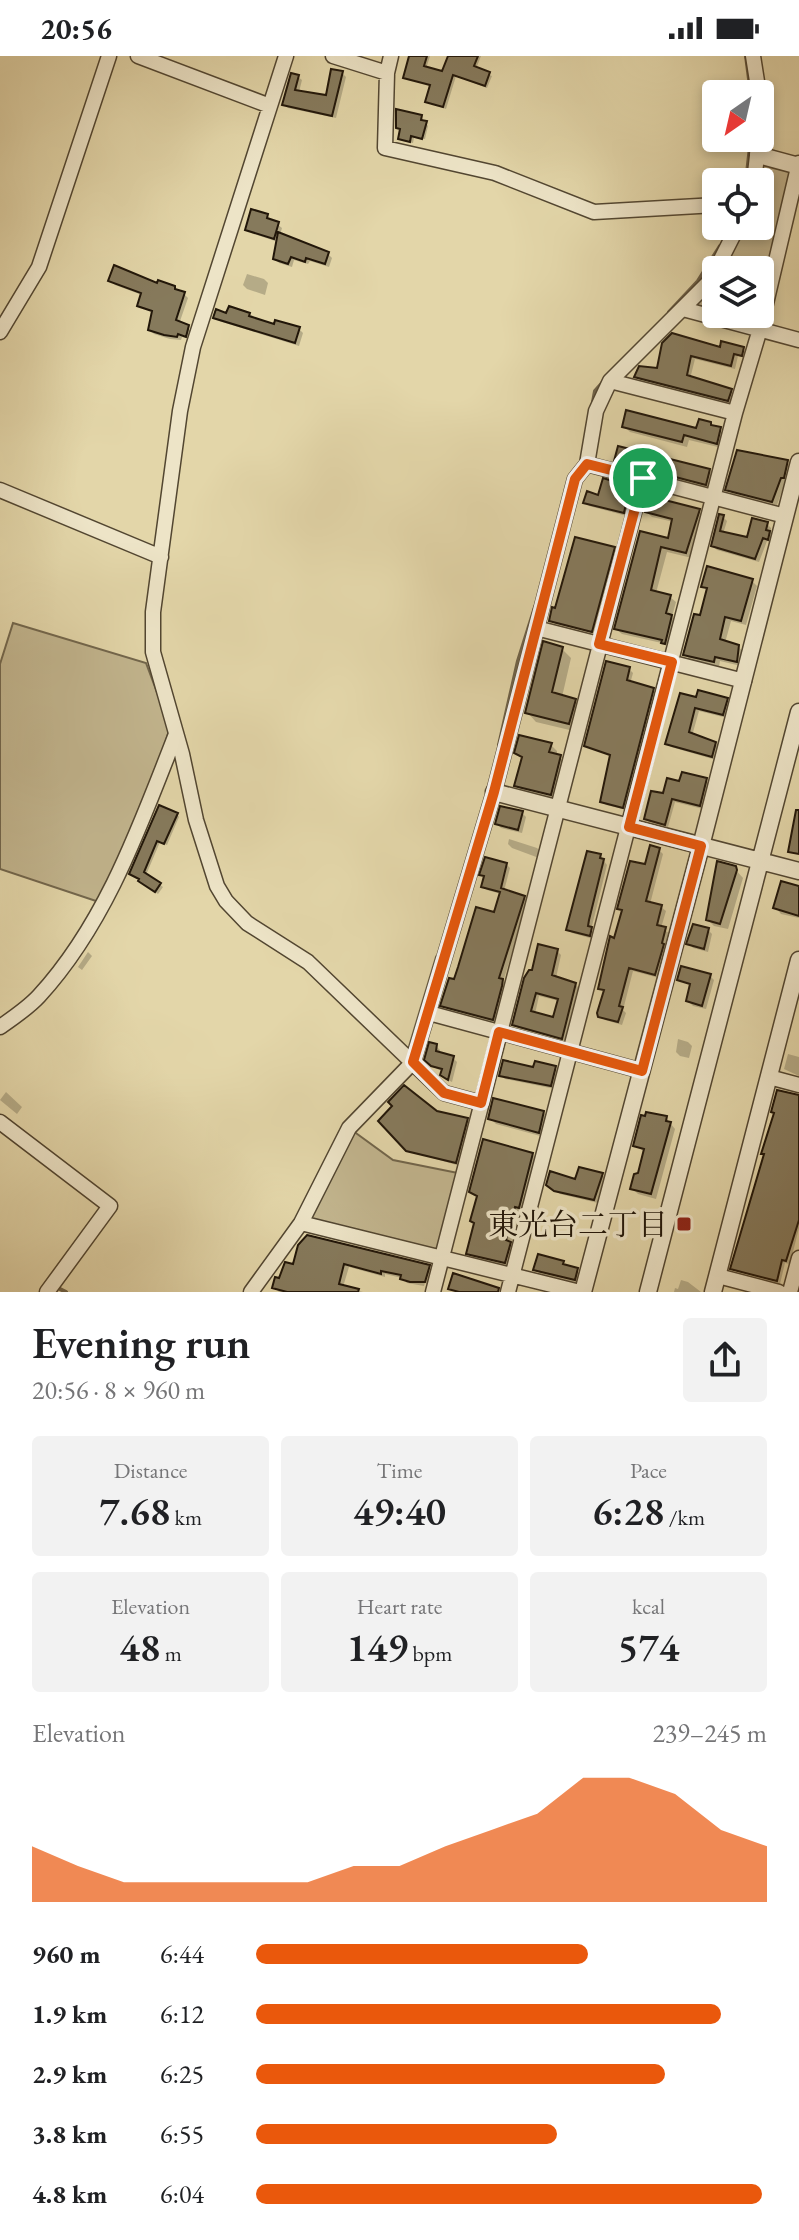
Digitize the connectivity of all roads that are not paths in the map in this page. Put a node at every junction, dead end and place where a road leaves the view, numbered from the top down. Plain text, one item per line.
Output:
1 (109, 56) edge
2 (138, 56) edge
3 (286, 56) edge
4 (333, 56) edge
5 (391, 56) edge
6 (753, 56) edge
7 (387, 73) junction
8 (757, 80) edge
9 (270, 106) junction
10 (772, 152) edge
11 (799, 165) edge
12 (702, 206) edge
13 (731, 240) edge
14 (683, 309) junction
15 (760, 329) junction
16 (0, 332) edge
17 (799, 340) edge
18 (610, 381) junction
19 (735, 413) junction
20 (799, 462) edge
21 (587, 464) junction
22 (643, 478) junction
23 (0, 490) edge
24 (714, 499) junction
25 (785, 516) junction
26 (161, 557) junction
27 (536, 628) junction
28 (599, 644) junction
29 (672, 662) junction
30 (744, 681) junction
31 (799, 712) edge
32 (176, 734) junction
33 (494, 792) junction
34 (556, 809) junction
35 (629, 827) junction
36 (701, 846) junction
37 (760, 861) junction
38 (799, 871) edge
39 (799, 960) edge
40 (429, 1013) junction
41 (0, 1027) edge
42 (499, 1032) junction
43 (572, 1053) junction
44 (413, 1062) junction
45 (642, 1071) junction
46 (769, 1077) junction
47 (799, 1085) edge
48 (481, 1103) junction
49 (0, 1122) edge
50 (301, 1223) junction
51 (441, 1258) junction
52 (799, 1258) edge
53 (512, 1274) junction
54 (716, 1284) edge
55 (49, 1291) edge
56 (251, 1292) edge
57 (433, 1292) edge
58 (508, 1292) edge
59 (582, 1292) edge
60 (648, 1292) edge
61 (779, 1292) edge
62 (790, 1292) edge

1 - 16 street
2 - 9 street
3 - 9 street
4 - 7 street
5 - 7 street
6 - 8 street
7 - 12 street
9 - 26 street
10 - 11 street
11 - 15 street
13 - 14 street
14 - 15 street
14 - 18 street
15 - 17 street
15 - 19 street
18 - 19 street
18 - 21 street
19 - 24 street
20 - 25 street
21 - 22 street
21 - 27 street
22 - 24 street
22 - 28 street
23 - 26 street
24 - 25 street
24 - 29 street
25 - 30 street
26 - 32 street
27 - 28 street
27 - 33 street
28 - 29 street
28 - 34 street
29 - 30 street
29 - 35 street
30 - 36 street
31 - 37 street
32 - 41 street
32 - 44 street
33 - 34 street
33 - 40 street
34 - 35 street
34 - 42 street
35 - 36 street
35 - 43 street
36 - 37 street
36 - 45 street
37 - 38 street
37 - 60 street
39 - 46 street
40 - 42 street
40 - 44 street
42 - 43 street
42 - 48 street
43 - 45 street
43 - 53 street
44 - 48 street
44 - 50 street
45 - 59 street
46 - 47 street
46 - 54 street
48 - 51 street
49 - 55 street
50 - 51 street
50 - 56 street
51 - 53 street
51 - 57 street
52 - 62 street
53 - 58 street
53 - 59 street
54 - 61 street

